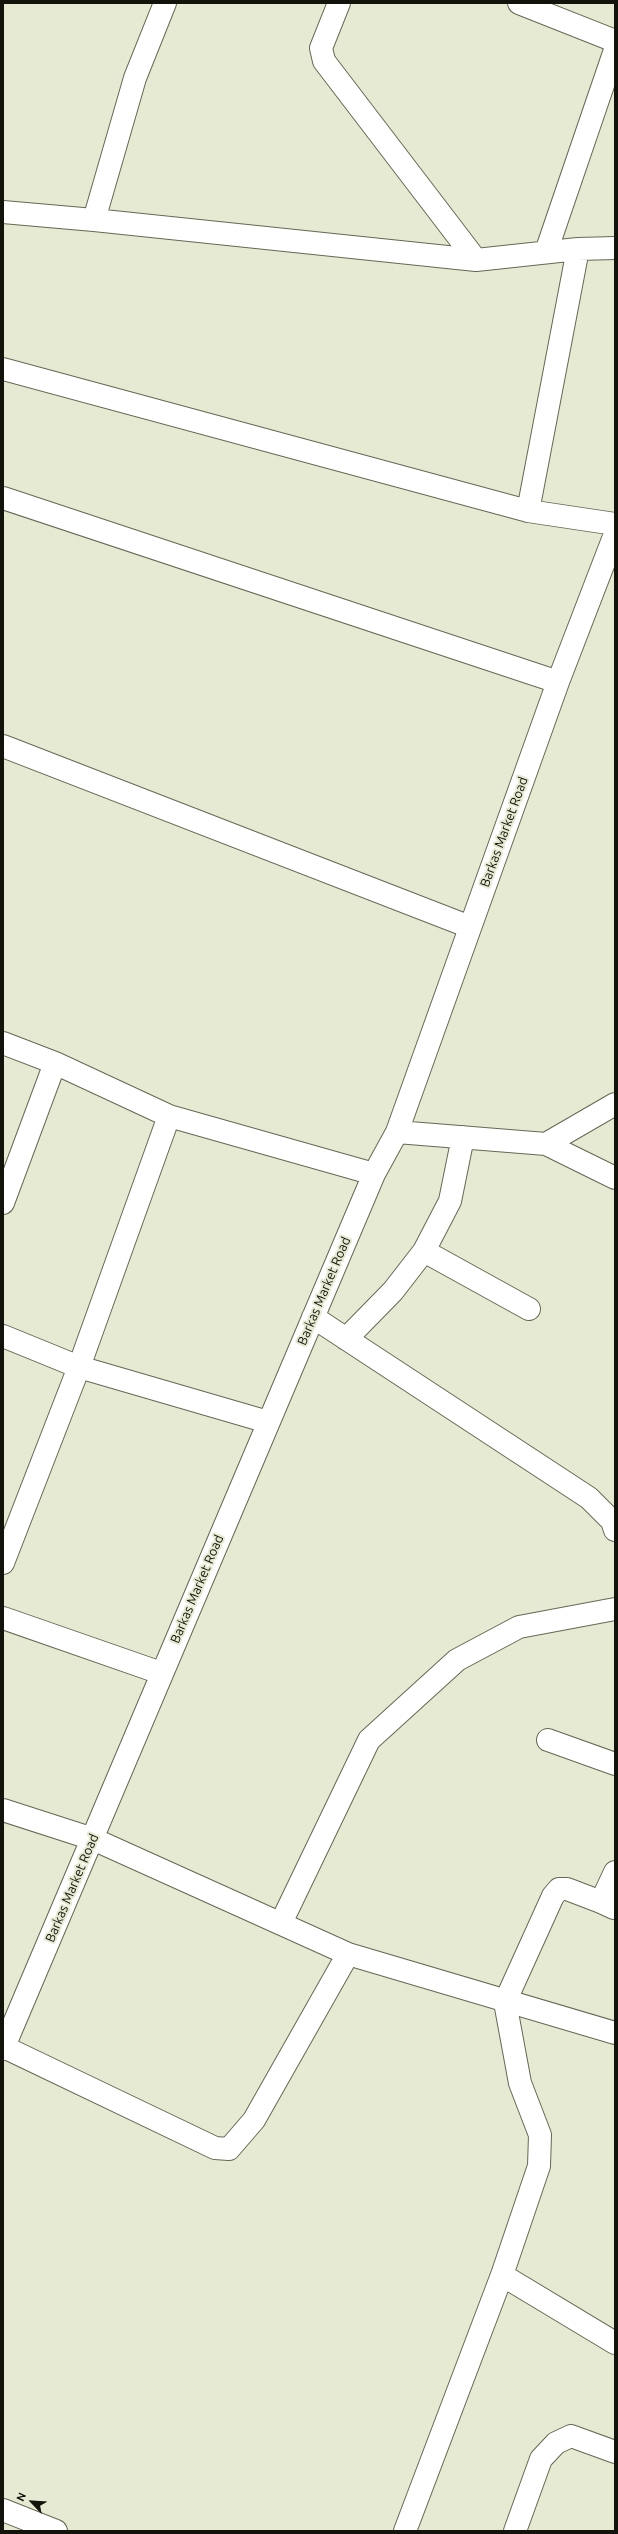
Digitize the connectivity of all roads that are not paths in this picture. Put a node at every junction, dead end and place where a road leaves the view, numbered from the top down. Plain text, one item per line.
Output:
1 (165, 3) edge
2 (339, 3) edge
3 (519, 3) edge
4 (615, 41) edge
5 (615, 50) edge
6 (3, 212) edge
7 (94, 220) junction
8 (615, 248) edge
9 (578, 249) junction
10 (546, 252) junction
11 (476, 260) junction
12 (3, 369) edge
13 (3, 498) edge
14 (528, 511) junction
15 (615, 524) edge
16 (615, 534) edge
17 (558, 682) junction
18 (3, 746) edge
19 (470, 927) junction
20 (3, 1043) edge
21 (55, 1062) junction
22 (615, 1104) edge
23 (169, 1116) junction
24 (397, 1132) junction
25 (464, 1137) junction
26 (546, 1144) junction
27 (374, 1174) junction
28 (615, 1178) edge
29 (3, 1203) edge
30 (424, 1251) junction
31 (529, 1309) dead end
32 (313, 1317) junction
33 (3, 1336) edge
34 (346, 1339) junction
35 (80, 1367) junction
36 (268, 1422) junction
37 (615, 1530) edge
38 (3, 1563) edge
39 (615, 1609) edge
40 (3, 1618) edge
41 (161, 1673) junction
42 (548, 1740) dead end
43 (615, 1764) edge
44 (3, 1810) edge
45 (93, 1839) junction
46 (615, 1872) edge
47 (608, 1905) edge
48 (281, 1923) junction
49 (348, 1954) junction
50 (506, 2002) junction
51 (615, 2033) edge
52 (3, 2048) edge
53 (502, 2275) junction
54 (615, 2343) edge
55 (615, 2452) edge
56 (3, 2510) edge
57 (56, 2531) edge
58 (405, 2531) edge
59 (515, 2531) edge

1 - 7 street
2 - 11 street
3 - 4 street
5 - 10 street
6 - 7 street
7 - 11 street
8 - 9 street
9 - 10 street
9 - 14 street
10 - 11 street
12 - 14 street
13 - 17 street
14 - 15 street
16 - 17 street, Barkas Market Road
17 - 19 street, Barkas Market Road
18 - 19 street
19 - 24 street, Barkas Market Road
20 - 21 street
21 - 23 street
21 - 29 street
22 - 26 street
23 - 27 street
23 - 35 street
24 - 25 street
24 - 27 street, Barkas Market Road
25 - 26 street
25 - 30 street
26 - 28 street
27 - 32 street, Barkas Market Road
30 - 31 street
30 - 34 street
32 - 34 street
32 - 36 street, Barkas Market Road
33 - 35 street
34 - 37 street
35 - 36 street
35 - 38 street
36 - 41 street, Barkas Market Road
39 - 48 street
40 - 41 street
41 - 45 street, Barkas Market Road
42 - 43 street
44 - 45 street
45 - 48 street
45 - 52 street, Barkas Market Road
46 - 47 street
47 - 50 street
48 - 49 street
49 - 50 street
49 - 52 street
50 - 51 street
50 - 53 street
53 - 54 street
53 - 58 street
55 - 59 street
56 - 57 street

